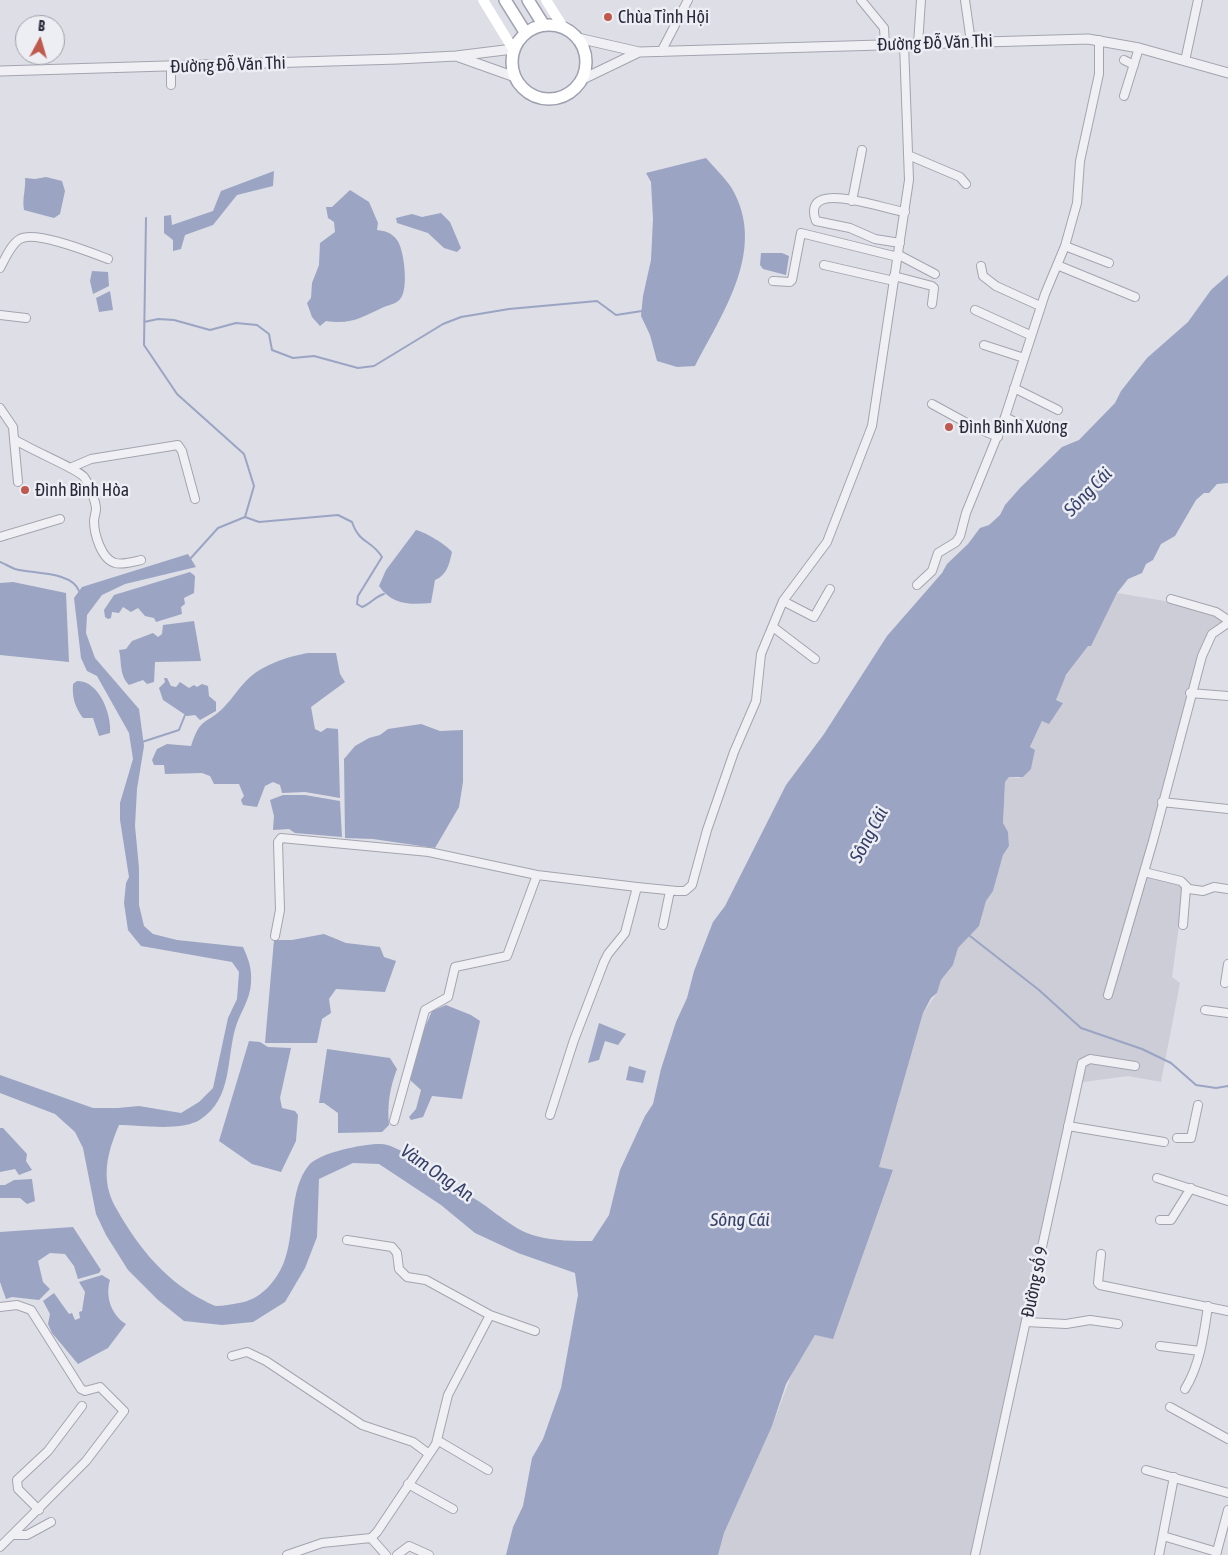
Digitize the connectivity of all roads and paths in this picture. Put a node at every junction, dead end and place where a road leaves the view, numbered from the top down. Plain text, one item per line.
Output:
1 (483, 0) edge
2 (505, 0) edge
3 (528, 0) edge
4 (546, 0) edge
5 (688, 0) edge
6 (861, 0) edge
7 (921, 0) edge
8 (965, 0) edge
9 (1198, 0) edge
10 (543, 24) junction
11 (563, 27) junction
12 (525, 32) junction
13 (578, 38) junction
14 (1099, 40) junction
15 (970, 42) junction
16 (904, 44) junction
17 (918, 44) junction
18 (885, 45) junction
19 (1139, 48) junction
20 (513, 49) junction
21 (638, 52) junction
22 (661, 52) junction
23 (456, 56) junction
24 (1124, 60) dead end
25 (1185, 61) junction
26 (1134, 65) junction
27 (171, 66) junction
28 (0, 71) edge
29 (1228, 73) edge
30 (514, 77) junction
31 (581, 80) junction
32 (171, 85) dead end
33 (1124, 96) dead end
34 (862, 150) dead end
35 (908, 155) junction
36 (966, 184) dead end
37 (852, 201) junction
38 (905, 212) junction
39 (900, 243) junction
40 (1065, 246) junction
41 (898, 256) junction
42 (108, 259) dead end
43 (1109, 263) dead end
44 (824, 265) dead end
45 (1057, 265) junction
46 (981, 266) dead end
47 (0, 268) edge
48 (934, 274) dead end
49 (894, 278) junction
50 (773, 281) dead end
51 (1135, 297) dead end
52 (932, 304) dead end
53 (1040, 306) junction
54 (975, 310) dead end
55 (0, 315) edge
56 (26, 318) dead end
57 (1030, 335) junction
58 (984, 345) dead end
59 (1024, 358) junction
60 (1014, 388) junction
61 (932, 404) dead end
62 (0, 408) edge
63 (1058, 410) dead end
64 (1005, 417) junction
65 (1028, 428) dead end
66 (998, 437) junction
67 (14, 439) junction
68 (70, 468) junction
69 (18, 482) dead end
70 (195, 499) dead end
71 (60, 519) dead end
72 (0, 537) edge
73 (142, 560) dead end
74 (917, 585) dead end
75 (830, 589) dead end
76 (1171, 599) dead end
77 (783, 601) junction
78 (1228, 622) edge
79 (773, 627) junction
80 (815, 659) dead end
81 (1190, 693) junction
82 (1228, 696) edge
83 (1162, 802) junction
84 (1228, 809) edge
85 (1144, 872) junction
86 (537, 875) junction
87 (637, 888) junction
88 (1186, 888) junction
89 (1228, 889) edge
90 (670, 891) junction
91 (663, 925) dead end
92 (1183, 926) dead end
93 (275, 936) dead end
94 (1228, 964) edge
95 (1225, 983) dead end
96 (1108, 995) dead end
97 (1205, 1010) dead end
98 (1228, 1013) edge
99 (1135, 1066) dead end
100 (1198, 1106) dead end
101 (550, 1115) dead end
102 (394, 1121) dead end
103 (1068, 1126) junction
104 (1177, 1138) dead end
105 (1164, 1142) dead end
106 (1157, 1178) dead end
107 (1191, 1188) junction
108 (1228, 1202) edge
109 (1160, 1220) dead end
110 (347, 1240) dead end
111 (1101, 1254) dead end
112 (1208, 1306) junction
113 (0, 1307) edge
114 (1228, 1311) edge
115 (490, 1315) junction
116 (1026, 1322) junction
117 (1118, 1324) dead end
118 (535, 1331) dead end
119 (1160, 1346) dead end
120 (1200, 1351) junction
121 (232, 1356) dead end
122 (1185, 1389) dead end
123 (82, 1406) dead end
124 (1170, 1407) dead end
125 (1228, 1439) edge
126 (437, 1440) junction
127 (429, 1454) junction
128 (488, 1470) dead end
129 (1146, 1470) dead end
130 (1174, 1477) junction
131 (408, 1484) junction
132 (1228, 1493) edge
133 (453, 1509) dead end
134 (39, 1510) junction
135 (1228, 1510) edge
136 (51, 1522) dead end
137 (14, 1535) junction
138 (1163, 1536) junction
139 (371, 1538) junction
140 (0, 1547) edge
141 (1216, 1554) edge
142 (287, 1555) edge
143 (386, 1555) edge
144 (397, 1555) edge
145 (429, 1555) edge
146 (976, 1555) edge
147 (1159, 1555) edge

1 - 20 main road
2 - 12 main road
3 - 10 main road
4 - 11 main road
5 - 22 street
6 - 18 street
7 - 17 street
8 - 15 street
9 - 25 street
10 - 11 main road
10 - 12 main road
11 - 13 main road
12 - 20 main road
13 - 21 street, Đường Đỗ Văn Thi
13 - 31 main road
14 - 15 street, Đường Đỗ Văn Thi
14 - 19 street, Đường Đỗ Văn Thi
14 - 40 street
15 - 17 street, Đường Đỗ Văn Thi
16 - 17 street, Đường Đỗ Văn Thi
16 - 18 street, Đường Đỗ Văn Thi
16 - 35 street
18 - 22 street, Đường Đỗ Văn Thi
19 - 25 street, Đường Đỗ Văn Thi
19 - 26 street
20 - 23 street, Đường Đỗ Văn Thi
20 - 30 main road
21 - 22 street, Đường Đỗ Văn Thi
21 - 31 street, Đường Đỗ Văn Thi
23 - 27 street, Đường Đỗ Văn Thi
23 - 30 street, Đường Đỗ Văn Thi
24 - 26 street
25 - 29 street, Đường Đỗ Văn Thi
26 - 33 street
27 - 28 street, Đường Đỗ Văn Thi
27 - 32 street
30 - 31 main road
34 - 37 street
35 - 36 street
35 - 38 street
37 - 38 street
37 - 39 street
38 - 39 street
39 - 41 street
40 - 43 street
40 - 45 street
41 - 48 street
41 - 49 street
41 - 50 street
42 - 47 street
44 - 49 street
45 - 51 street
45 - 53 street
46 - 53 street
49 - 52 street
49 - 77 street
53 - 57 street
54 - 57 street
55 - 56 street
57 - 59 street
58 - 59 street
59 - 60 street
60 - 63 street
60 - 64 street
61 - 66 street
62 - 67 street
64 - 65 street
64 - 66 street
66 - 74 street
67 - 68 street
67 - 69 street
68 - 70 street
68 - 73 street
71 - 72 street
75 - 77 street
76 - 78 street
77 - 79 street
78 - 81 street
79 - 80 street
79 - 90 street
81 - 82 street
81 - 83 street
83 - 84 street
83 - 85 street
85 - 88 street
85 - 96 street
86 - 87 street
86 - 93 street
86 - 102 street
87 - 90 street
87 - 101 street
88 - 89 street
88 - 92 street
90 - 91 street
94 - 95 street
97 - 98 street
99 - 103 street, Đường số 9
100 - 104 street
103 - 105 street
103 - 116 street, Đường số 9
106 - 107 street
107 - 108 street
107 - 109 street
110 - 115 street
111 - 112 street
112 - 114 street
112 - 120 street
113 - 134 street
115 - 118 street
115 - 126 street
116 - 117 street
116 - 146 street, Đường số 9
119 - 120 street
120 - 122 street
121 - 127 street
123 - 134 street
124 - 125 street
126 - 127 street
126 - 128 street
127 - 131 street
129 - 130 street
130 - 132 street
130 - 138 street
131 - 133 street
131 - 139 street
134 - 137 street
135 - 141 street
136 - 137 street
137 - 140 street
138 - 141 street
138 - 147 street
139 - 142 street
139 - 143 street
144 - 145 street

